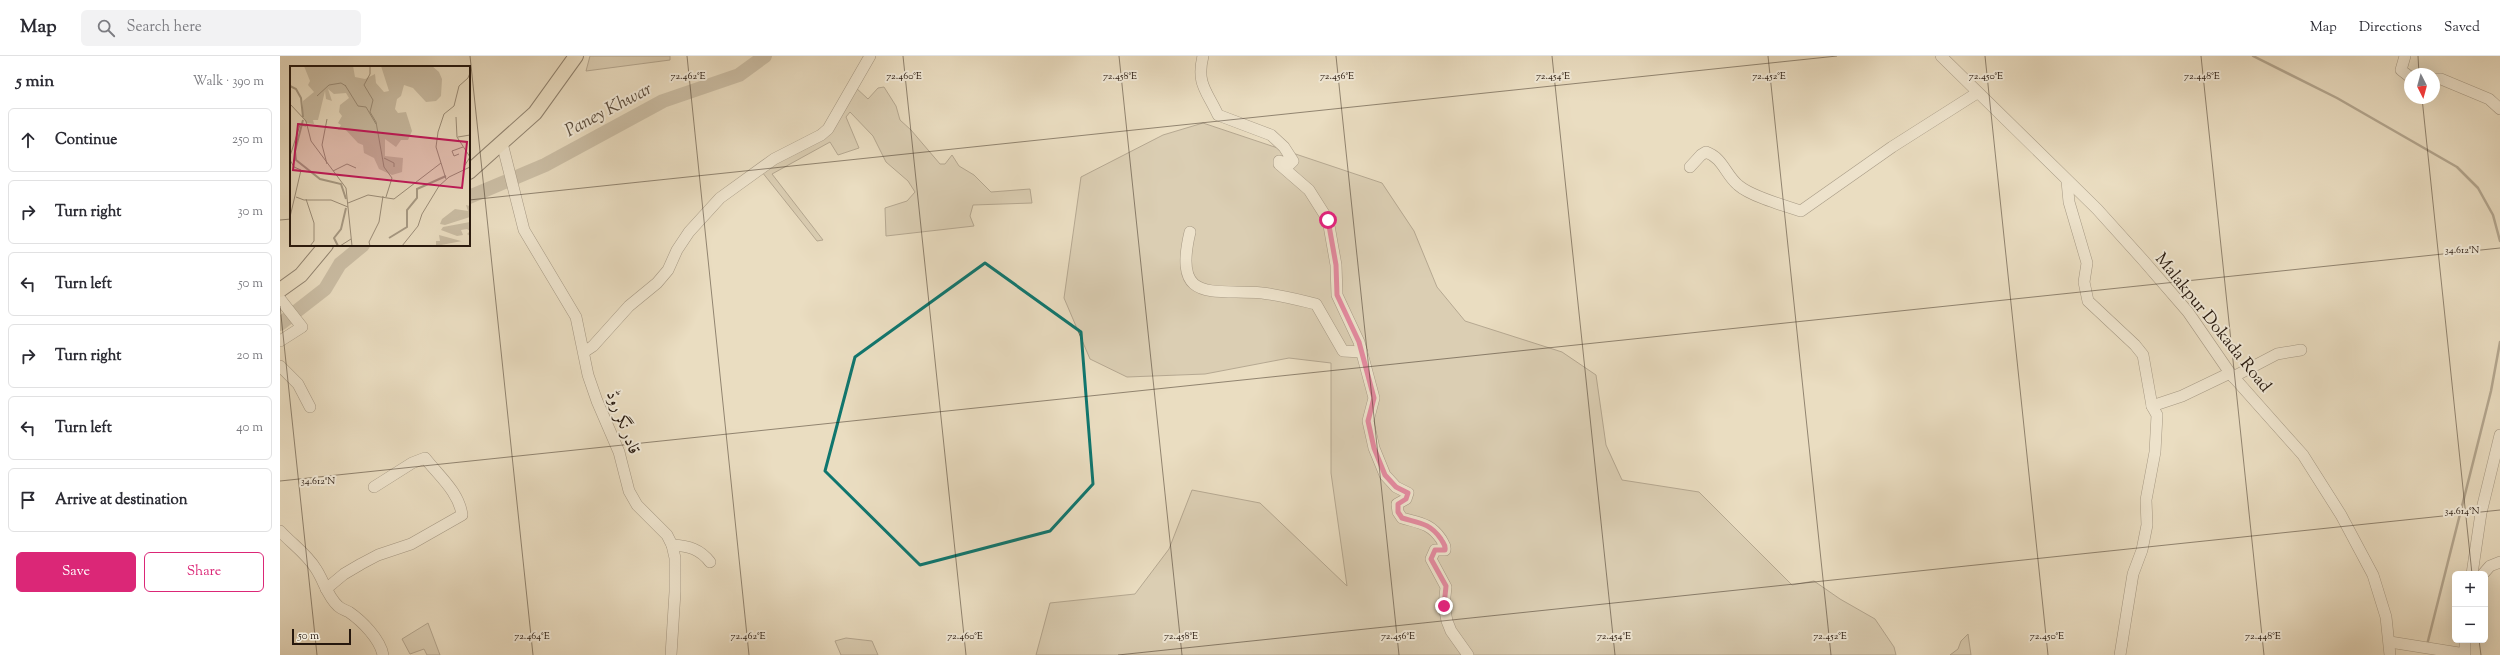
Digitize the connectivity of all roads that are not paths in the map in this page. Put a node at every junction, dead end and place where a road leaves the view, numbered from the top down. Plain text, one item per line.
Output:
1 (576, 56) edge
2 (870, 56) edge
3 (1203, 56) edge
4 (1941, 56) edge
5 (2405, 56) edge
6 (2404, 72) edge
7 (2440, 79) edge
8 (1977, 93) junction
9 (2500, 109) edge
10 (502, 143) junction
11 (1690, 167) dead end
12 (470, 171) edge
13 (2067, 181) junction
14 (1190, 232) dead end
15 (325, 246) edge
16 (280, 290) edge
17 (280, 300) edge
18 (280, 341) edge
19 (2301, 350) dead end
20 (584, 352) junction
21 (1362, 352) junction
22 (280, 366) edge
23 (2232, 375) junction
24 (310, 406) dead end
25 (2152, 406) junction
26 (2500, 435) edge
27 (374, 487) dead end
28 (280, 531) edge
29 (672, 545) junction
30 (710, 562) dead end
31 (2500, 562) edge
32 (2472, 571) edge
33 (2486, 571) edge
34 (326, 590) junction
35 (2390, 642) junction
36 (2465, 643) edge
37 (2465, 654) edge
38 (383, 655) edge
39 (671, 655) edge
40 (1468, 655) edge
41 (2120, 655) edge
42 (2390, 655) edge

1 - 10 main road
2 - 20 street
3 - 21 street
4 - 8 street, Malakpur Dokada Road
5 - 6 street
7 - 9 street
8 - 11 street
8 - 13 street, Malakpur Dokada Road
10 - 12 main road
10 - 20 street, قادر نگر روڈ
13 - 23 street, Malakpur Dokada Road
13 - 25 street
14 - 21 street
15 - 16 main road
17 - 18 street
19 - 23 street
20 - 29 street, قادر نگر روڈ
21 - 40 street
22 - 24 street
23 - 25 street
23 - 35 street, Malakpur Dokada Road
25 - 41 street
26 - 32 street
27 - 34 street
28 - 34 street
29 - 30 street
29 - 39 street, قادر نگر روڈ
31 - 33 street
34 - 38 street
35 - 37 street
35 - 42 street, Malakpur Dokada Road
36 - 37 street

